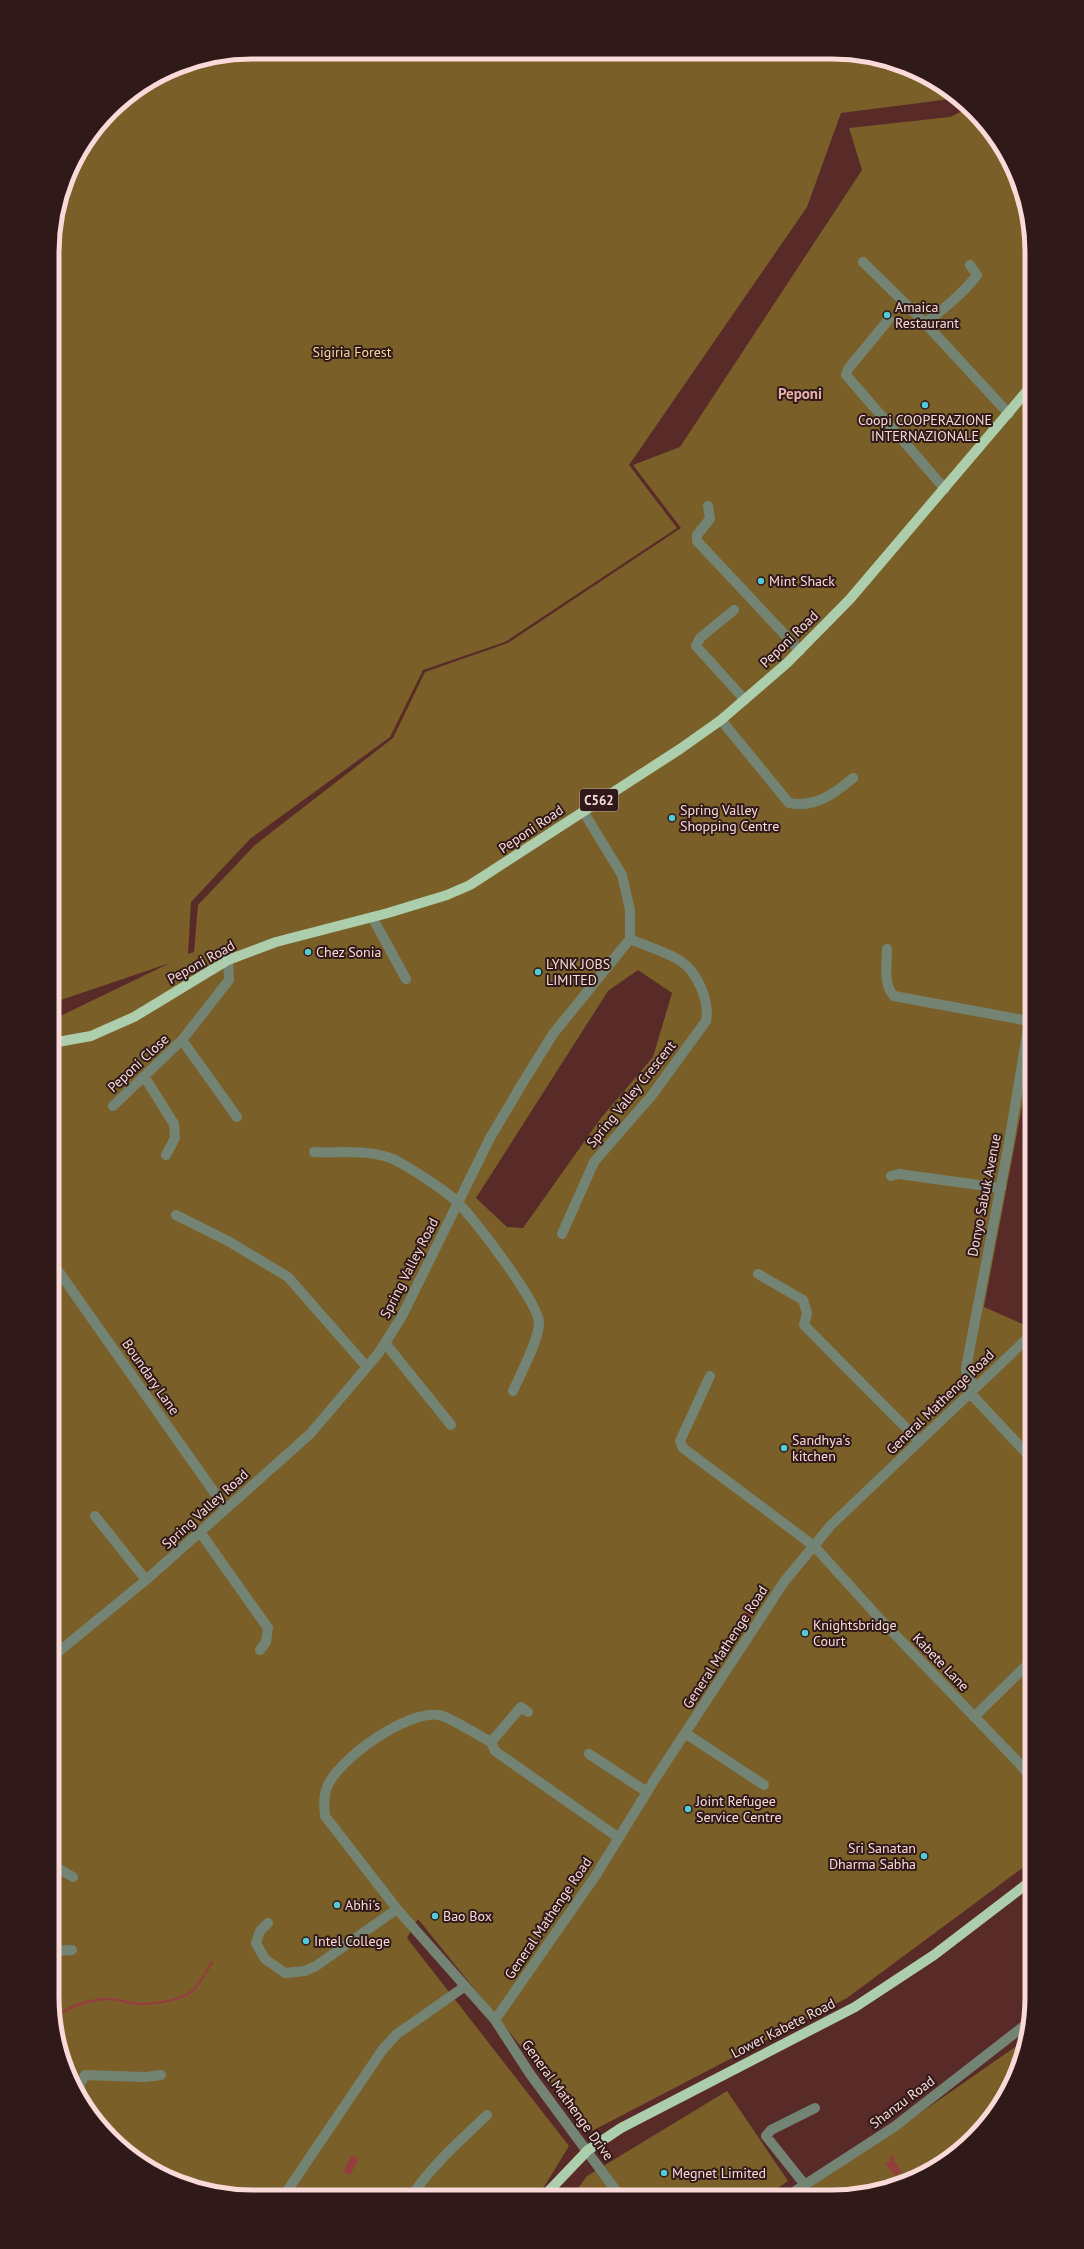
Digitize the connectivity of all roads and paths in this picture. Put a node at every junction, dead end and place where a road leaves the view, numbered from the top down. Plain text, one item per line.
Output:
1 (863, 262) dead end
2 (970, 265) dead end
3 (889, 319) dead end
4 (925, 323) junction
5 (1025, 394) edge
6 (1009, 414) junction
7 (945, 489) junction
8 (708, 506) dead end
9 (734, 610) dead end
10 (800, 651) junction
11 (744, 700) junction
12 (721, 720) junction
13 (853, 778) dead end
14 (582, 811) junction
15 (372, 917) junction
16 (630, 939) junction
17 (887, 949) dead end
18 (228, 960) junction
19 (406, 979) dead end
20 (1025, 1020) edge
21 (182, 1040) junction
22 (59, 1042) edge
23 (1025, 1044) edge
24 (144, 1076) junction
25 (113, 1106) dead end
26 (237, 1117) dead end
27 (314, 1152) dead end
28 (166, 1155) dead end
29 (891, 1176) dead end
30 (1000, 1188) junction
31 (458, 1202) junction
32 (176, 1215) dead end
33 (562, 1234) dead end
34 (59, 1272) edge
35 (758, 1274) dead end
36 (1025, 1341) edge
37 (385, 1343) junction
38 (366, 1366) junction
39 (710, 1376) dead end
40 (973, 1390) junction
41 (513, 1391) dead end
42 (451, 1425) dead end
43 (919, 1441) junction
44 (1025, 1451) edge
45 (226, 1509) junction
46 (95, 1516) dead end
47 (200, 1532) junction
48 (814, 1546) junction
49 (146, 1580) junction
50 (260, 1650) dead end
51 (59, 1651) edge
52 (1025, 1667) edge
53 (528, 1712) dead end
54 (974, 1717) junction
55 (685, 1733) junction
56 (491, 1742) junction
57 (589, 1754) dead end
58 (1025, 1770) edge
59 (764, 1785) dead end
60 (647, 1792) junction
61 (619, 1838) junction
62 (59, 1868) edge
63 (73, 1876) dead end
64 (1025, 1885) edge
65 (397, 1909) junction
66 (268, 1923) dead end
67 (72, 1950) dead end
68 (59, 1951) edge
69 (464, 1987) junction
70 (495, 2020) junction
71 (1022, 2029) edge
72 (161, 2076) dead end
73 (80, 2084) edge
74 (815, 2108) dead end
75 (487, 2115) dead end
76 (588, 2150) junction
77 (805, 2185) junction
78 (288, 2190) edge
79 (415, 2190) edge
80 (550, 2190) edge
81 (616, 2190) edge
82 (797, 2190) edge

1 - 4 street
2 - 4 street
3 - 7 street
4 - 6 street
5 - 6 main road, Peponi Road / C562
6 - 7 main road, Peponi Road / C562
7 - 10 main road, Peponi Road / C562
8 - 10 street
9 - 11 street
10 - 11 main road, Peponi Road / C562
11 - 12 main road, Peponi Road / C562
12 - 13 street
12 - 14 main road, Peponi Road / C562
14 - 15 main road, Peponi Road / C562
14 - 16 street
15 - 18 main road, Peponi Road / C562
15 - 19 street
16 - 31 street, Spring Valley Road
16 - 33 street, Spring Valley Crescent
17 - 20 street
18 - 21 street, Peponi Close
18 - 22 main road, Peponi Road / C562
21 - 24 street, Peponi Close
21 - 26 street, Peponi Close
23 - 30 street, Donyo Sabuk Avenue
24 - 25 street, Peponi Close
24 - 28 street
27 - 31 street
29 - 30 street
30 - 40 street, Donyo Sabuk Avenue
31 - 37 street, Spring Valley Road
31 - 41 street
32 - 38 street
34 - 45 street, Boundary Lane
35 - 43 street
36 - 40 street, General Mathenge Road
37 - 38 street, Spring Valley Road
37 - 42 street
38 - 45 street, Spring Valley Road
39 - 48 street, Kabete Lane
40 - 43 street, General Mathenge Road
40 - 44 street, Donyo Sabuk Avenue
43 - 48 street, General Mathenge Road
45 - 47 street, Spring Valley Road
46 - 49 street
47 - 49 street, Spring Valley Road
47 - 50 street
48 - 54 street, Kabete Lane
48 - 55 street, General Mathenge Road
49 - 51 street, Spring Valley Road
52 - 54 street
53 - 56 street
54 - 58 street, Kabete Lane
55 - 59 street
55 - 60 street, General Mathenge Road
56 - 61 street
56 - 65 street, General Mathenge Drive
57 - 60 street
60 - 61 street, General Mathenge Road
61 - 70 street, General Mathenge Road
62 - 63 street
64 - 76 main road, Lower Kabete Road
65 - 66 street
65 - 69 street, General Mathenge Drive
67 - 68 street
69 - 70 street, General Mathenge Drive
69 - 78 street
70 - 76 street, General Mathenge Drive
71 - 77 street, Shanzu Road
72 - 73 street
74 - 77 street
75 - 79 street
76 - 80 main road, Lower Kabete Road
76 - 81 street, General Mathenge Drive
77 - 82 street, Shanzu Road

